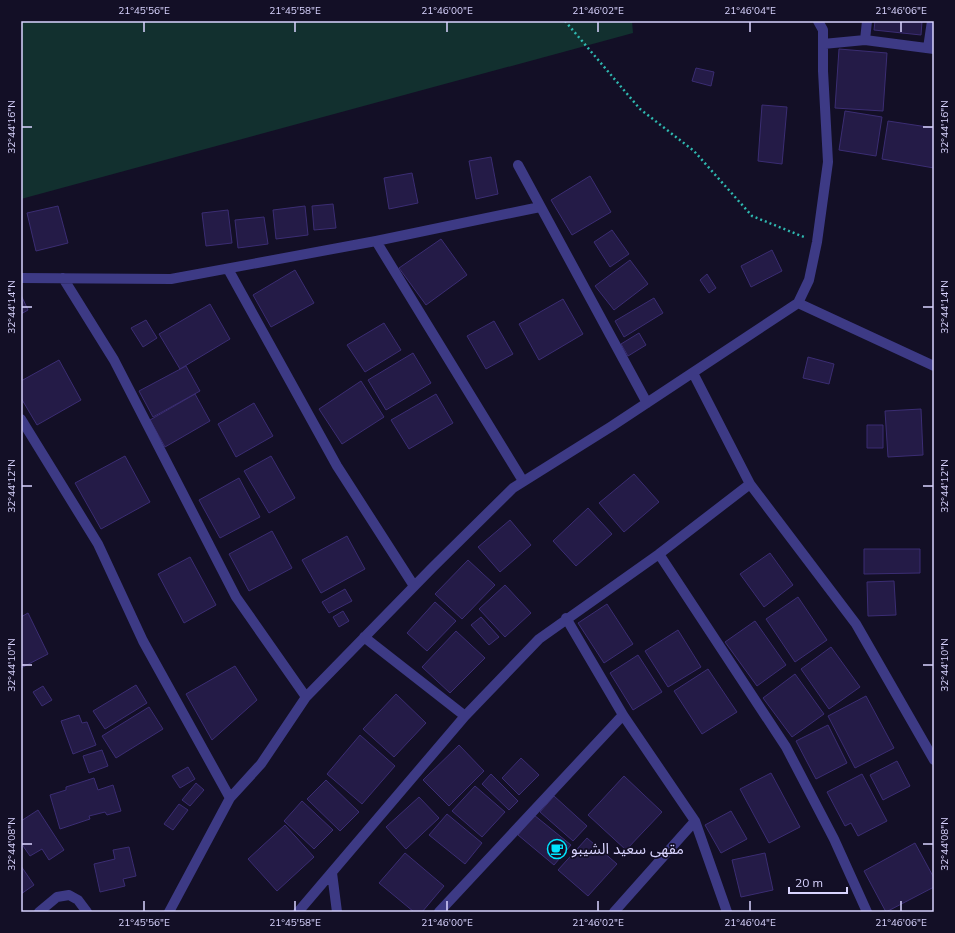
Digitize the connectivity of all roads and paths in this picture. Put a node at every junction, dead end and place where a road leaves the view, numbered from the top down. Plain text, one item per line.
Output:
1 (565, 21) edge
2 (818, 21) edge
3 (867, 21) edge
4 (932, 21) edge
5 (865, 40) junction
6 (823, 44) junction
7 (931, 49) edge
8 (518, 165) dead end
9 (540, 207) junction
10 (376, 241) junction
11 (817, 242) junction
12 (228, 268) junction
13 (21, 278) edge
14 (63, 278) junction
15 (798, 303) junction
16 (934, 366) edge
17 (693, 373) junction
18 (646, 403) junction
19 (21, 419) edge
20 (523, 482) junction
21 (750, 484) junction
22 (658, 554) junction
23 (414, 586) junction
24 (566, 618) junction
25 (364, 637) junction
26 (306, 697) junction
27 (623, 715) junction
28 (465, 716) junction
29 (934, 760) edge
30 (230, 798) junction
31 (695, 821) junction
32 (332, 873) junction
33 (39, 912) edge
34 (87, 912) edge
35 (169, 912) edge
36 (298, 912) edge
37 (337, 912) edge
38 (440, 912) edge
39 (614, 912) edge
40 (728, 912) edge
41 (867, 912) edge

1 - 11 path
2 - 6 street
3 - 5 street
4 - 7 street
5 - 6 street
5 - 7 street
6 - 11 street
8 - 9 street
9 - 10 street
9 - 18 street
10 - 12 street
10 - 20 street
11 - 15 street
12 - 14 street
12 - 23 street
13 - 14 street
14 - 26 street
15 - 16 street
15 - 17 street
17 - 18 street
17 - 21 street
18 - 20 street
19 - 30 street
20 - 23 street
21 - 22 street
21 - 29 street
22 - 24 street
22 - 41 street
23 - 25 street
24 - 27 street
24 - 28 street
25 - 26 street
25 - 28 street
26 - 30 street
27 - 31 street
27 - 38 street
28 - 32 street
30 - 35 street
31 - 39 street
31 - 40 street
32 - 36 street
32 - 37 street
33 - 34 street

